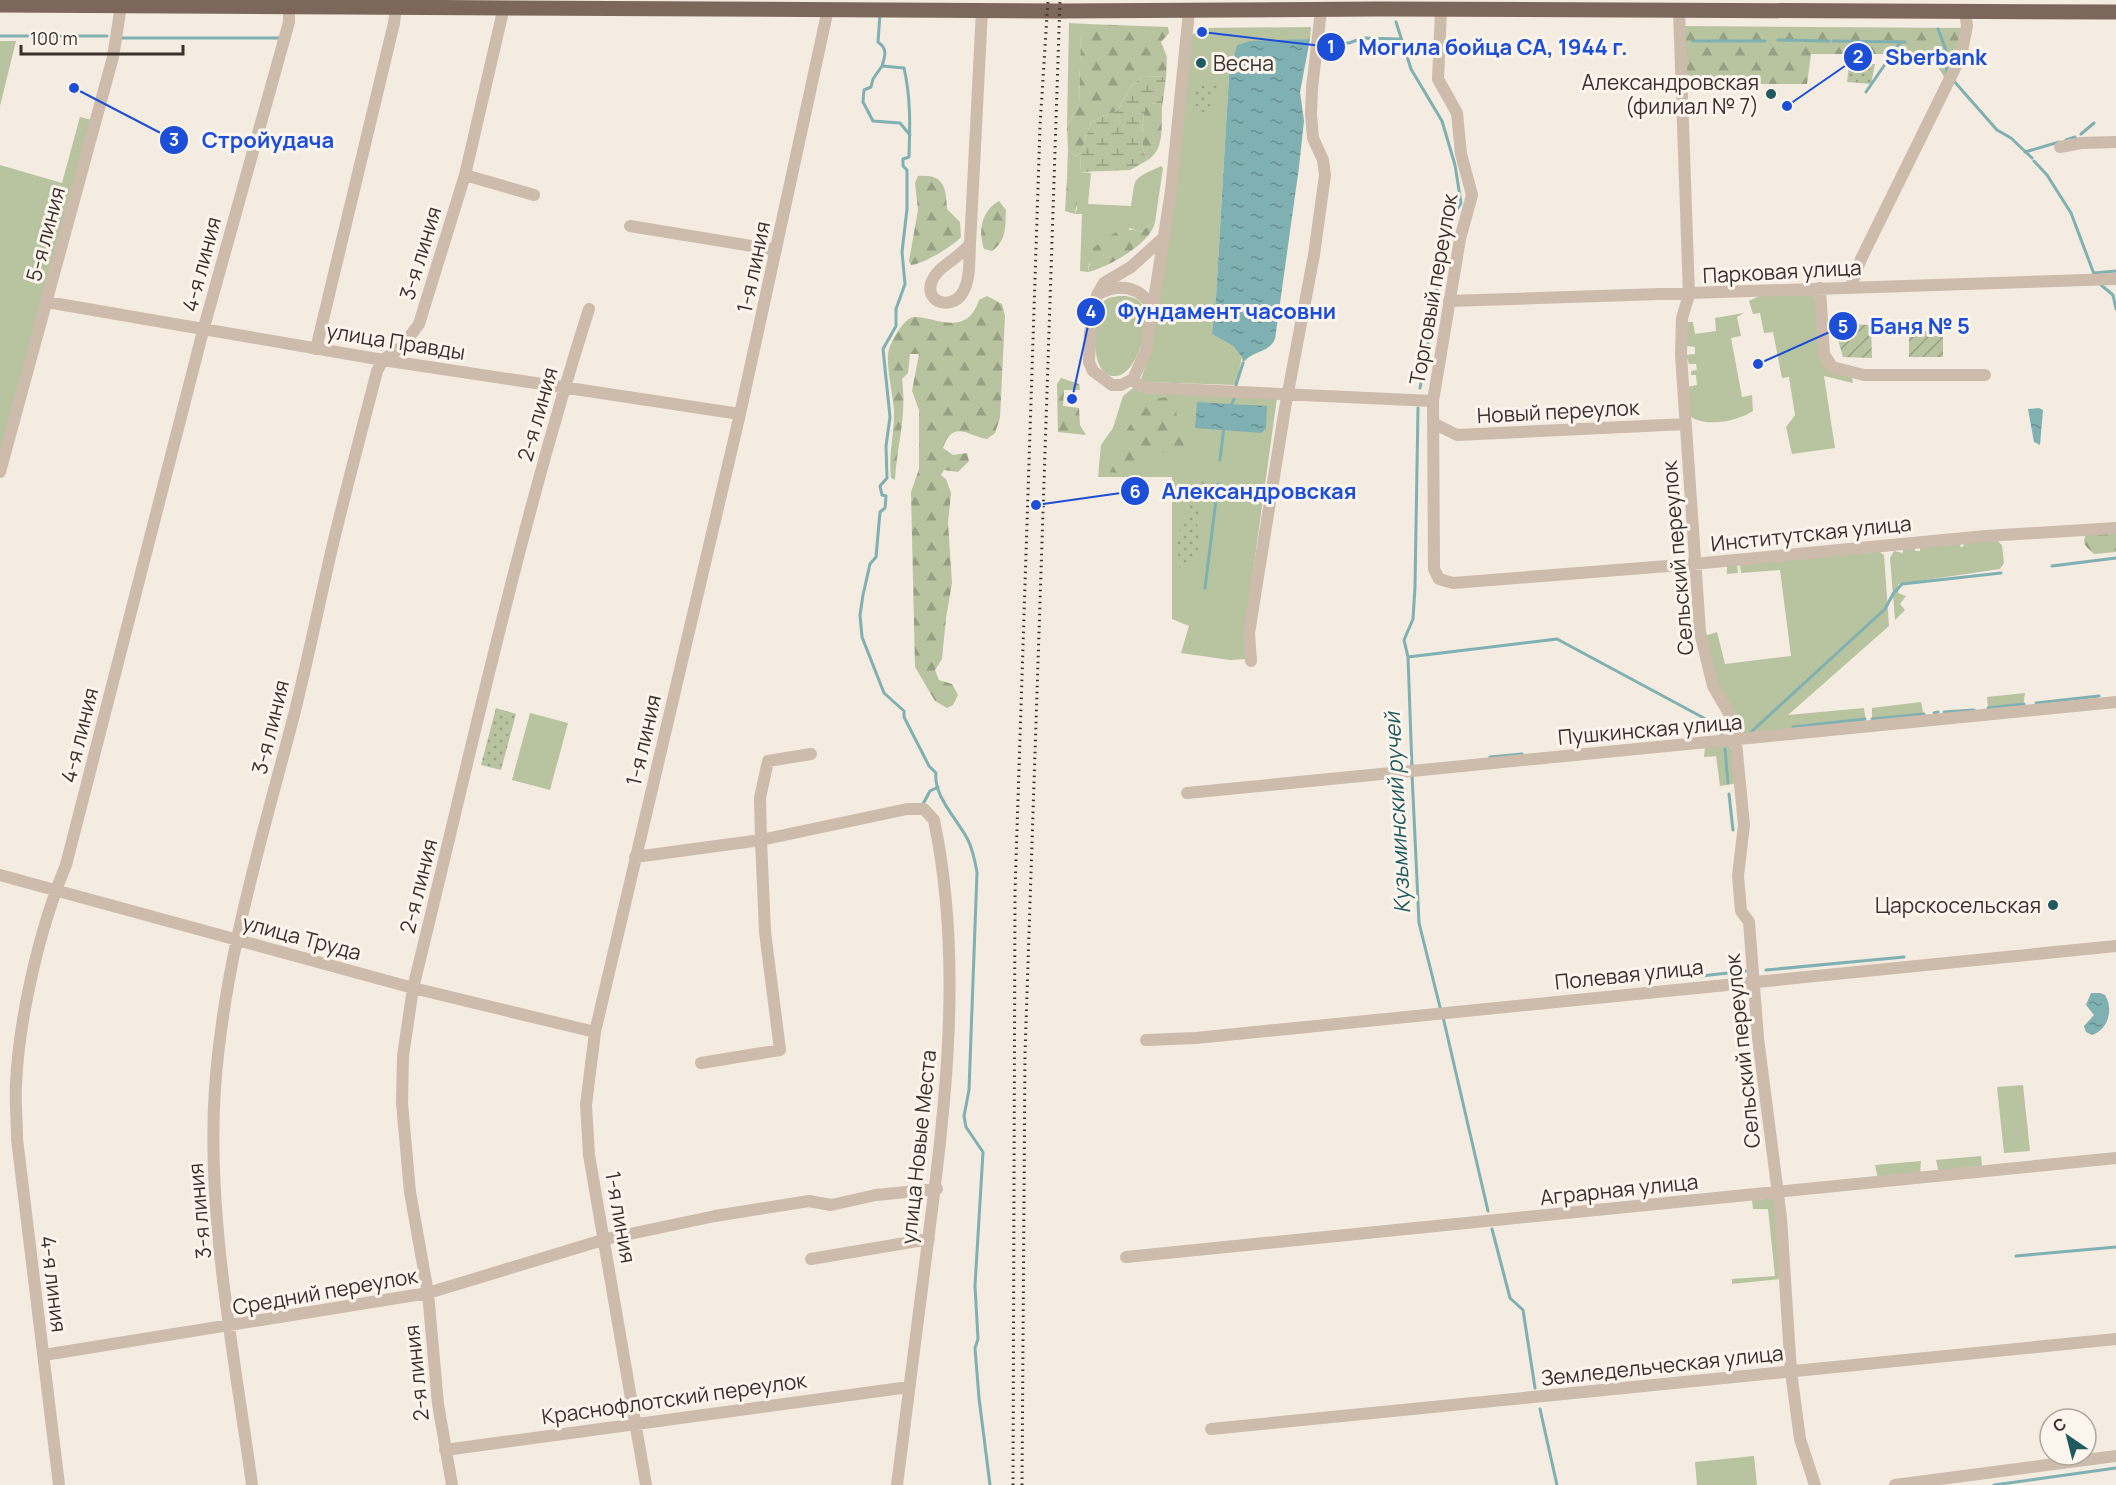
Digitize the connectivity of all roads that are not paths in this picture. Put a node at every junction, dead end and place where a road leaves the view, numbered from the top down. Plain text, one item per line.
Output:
1 (144, 3) edge
2 (396, 3) edge
3 (607, 4) edge
4 (696, 4) edge
5 (0, 5) edge
6 (1276, 5) edge
7 (1487, 5) edge
8 (1618, 5) edge
9 (122, 6) junction
10 (288, 6) junction
11 (504, 7) junction
12 (828, 9) junction
13 (982, 10) junction
14 (1321, 10) junction
15 (1679, 10) junction
16 (1189, 11) junction
17 (1441, 11) junction
18 (1965, 11) junction
19 (2116, 12) edge
20 (2116, 142) edge
21 (2060, 147) dead end
22 (465, 175) junction
23 (534, 195) dead end
24 (630, 226) dead end
25 (1162, 239) junction
26 (970, 244) junction
27 (776, 250) junction
28 (2111, 279) edge
29 (1851, 286) junction
30 (1820, 288) junction
31 (1097, 295) junction
32 (1689, 295) junction
33 (1449, 301) junction
34 (47, 302) junction
35 (1152, 308) junction
36 (589, 309) dead end
37 (203, 331) junction
38 (315, 349) junction
39 (383, 360) junction
40 (1985, 375) dead end
41 (1133, 379) junction
42 (564, 386) junction
43 (1288, 393) junction
44 (1433, 401) junction
45 (740, 414) junction
46 (1435, 424) junction
47 (1686, 424) junction
48 (0, 472) edge
49 (2116, 528) edge
50 (1693, 564) junction
51 (1439, 579) joint
52 (1251, 661) dead end
53 (2116, 702) edge
54 (1736, 740) junction
55 (811, 754) dead end
56 (1187, 793) dead end
57 (761, 840) junction
58 (635, 857) junction
59 (0, 875) edge
60 (55, 892) junction
61 (236, 939) junction
62 (2116, 946) edge
63 (1754, 981) junction
64 (413, 988) junction
65 (596, 1032) junction
66 (1146, 1040) dead end
67 (701, 1063) dead end
68 (2116, 1158) edge
69 (937, 1189) junction
70 (1778, 1194) junction
71 (606, 1239) junction
72 (929, 1239) junction
73 (1126, 1257) dead end
74 (811, 1259) dead end
75 (428, 1293) junction
76 (231, 1327) junction
77 (2116, 1339) edge
78 (44, 1355) junction
79 (1791, 1372) junction
80 (909, 1387) junction
81 (634, 1422) junction
82 (1211, 1429) dead end
83 (445, 1450) junction
84 (2116, 1456) edge
85 (60, 1485) edge
86 (252, 1485) edge
87 (452, 1485) edge
88 (646, 1485) edge
89 (897, 1485) edge
90 (1815, 1485) edge
91 (1895, 1485) edge

1 - 9 main road
1 - 10 main road
2 - 10 main road
2 - 11 main road
2 - 38 street
3 - 4 main road
3 - 11 main road
4 - 12 main road
5 - 9 main road
6 - 14 main road
6 - 16 main road
7 - 8 main road
7 - 17 main road
8 - 15 main road
9 - 34 street, 5-я линия
10 - 37 street, 4-я линия
11 - 22 street, 3-я линия
12 - 13 main road
12 - 27 street, 1-я линия
13 - 16 main road
13 - 26 street
14 - 17 main road
14 - 43 street
15 - 18 main road
15 - 32 street, Сельский переулок
16 - 25 street
17 - 33 street, Торговый переулок
18 - 19 main road
18 - 29 street
20 - 21 street
22 - 23 street
22 - 39 street, 3-я линия
24 - 27 street
25 - 31 street
25 - 35 street
26 - 26 street
27 - 45 street, 1-я линия
28 - 29 street, Парковая улица
29 - 30 street, Парковая улица
30 - 32 street, Парковая улица
30 - 40 street
31 - 35 street
31 - 41 street
32 - 33 street, Парковая улица
32 - 47 street, Сельский переулок
33 - 44 street, Торговый переулок
34 - 37 street, улица Правды
34 - 48 street, 5-я линия
35 - 41 street
36 - 42 street, 2-я линия
37 - 38 street, улица Правды
37 - 60 street, 4-я линия
38 - 39 street, улица Правды
39 - 42 street, улица Правды
39 - 61 street, 3-я линия
41 - 43 street
42 - 45 street, улица Правды
42 - 64 street, 2-я линия
43 - 44 street
43 - 52 street
44 - 46 street, Торговый переулок
45 - 58 street, 1-я линия
46 - 47 street, Новый переулок
46 - 51 street, Торговый переулок
47 - 50 street, Сельский переулок
49 - 50 street, Институтская улица
50 - 51 street, Институтская улица
50 - 54 street, Сельский переулок
53 - 54 street, Пушкинская улица
54 - 56 street, Пушкинская улица
54 - 63 street, Сельский переулок
55 - 57 street
57 - 58 street
57 - 67 street
57 - 69 street, улица Новые Места
58 - 65 street, 1-я линия
59 - 60 street, улица Труда
60 - 61 street, улица Труда
60 - 78 street, 4-я линия
61 - 64 street, улица Труда
61 - 76 street, 3-я линия
62 - 63 street, Полевая улица
63 - 66 street, Полевая улица
63 - 70 street, Сельский переулок
64 - 65 street, улица Труда
64 - 75 street, 2-я линия
65 - 71 street, 1-я линия
68 - 70 street, Аграрная улица
69 - 71 street, Средний переулок
69 - 72 street, улица Новые Места
70 - 73 street, Аграрная улица
70 - 79 street, Сельский переулок
71 - 75 street, Средний переулок
71 - 81 street, 1-я линия
72 - 74 street
72 - 80 street, улица Новые Места
75 - 76 street, Средний переулок
75 - 83 street, 2-я линия
76 - 78 street, Средний переулок
76 - 86 street, 3-я линия
77 - 79 street, Земледельческая улица
78 - 85 street, 4-я линия
79 - 82 street, Земледельческая улица
79 - 90 street, Сельский переулок
80 - 81 street, Краснофлотский переулок
80 - 89 street, улица Новые Места
81 - 83 street, Краснофлотский переулок
81 - 88 street, 1-я линия
83 - 87 street, 2-я линия
84 - 91 street

